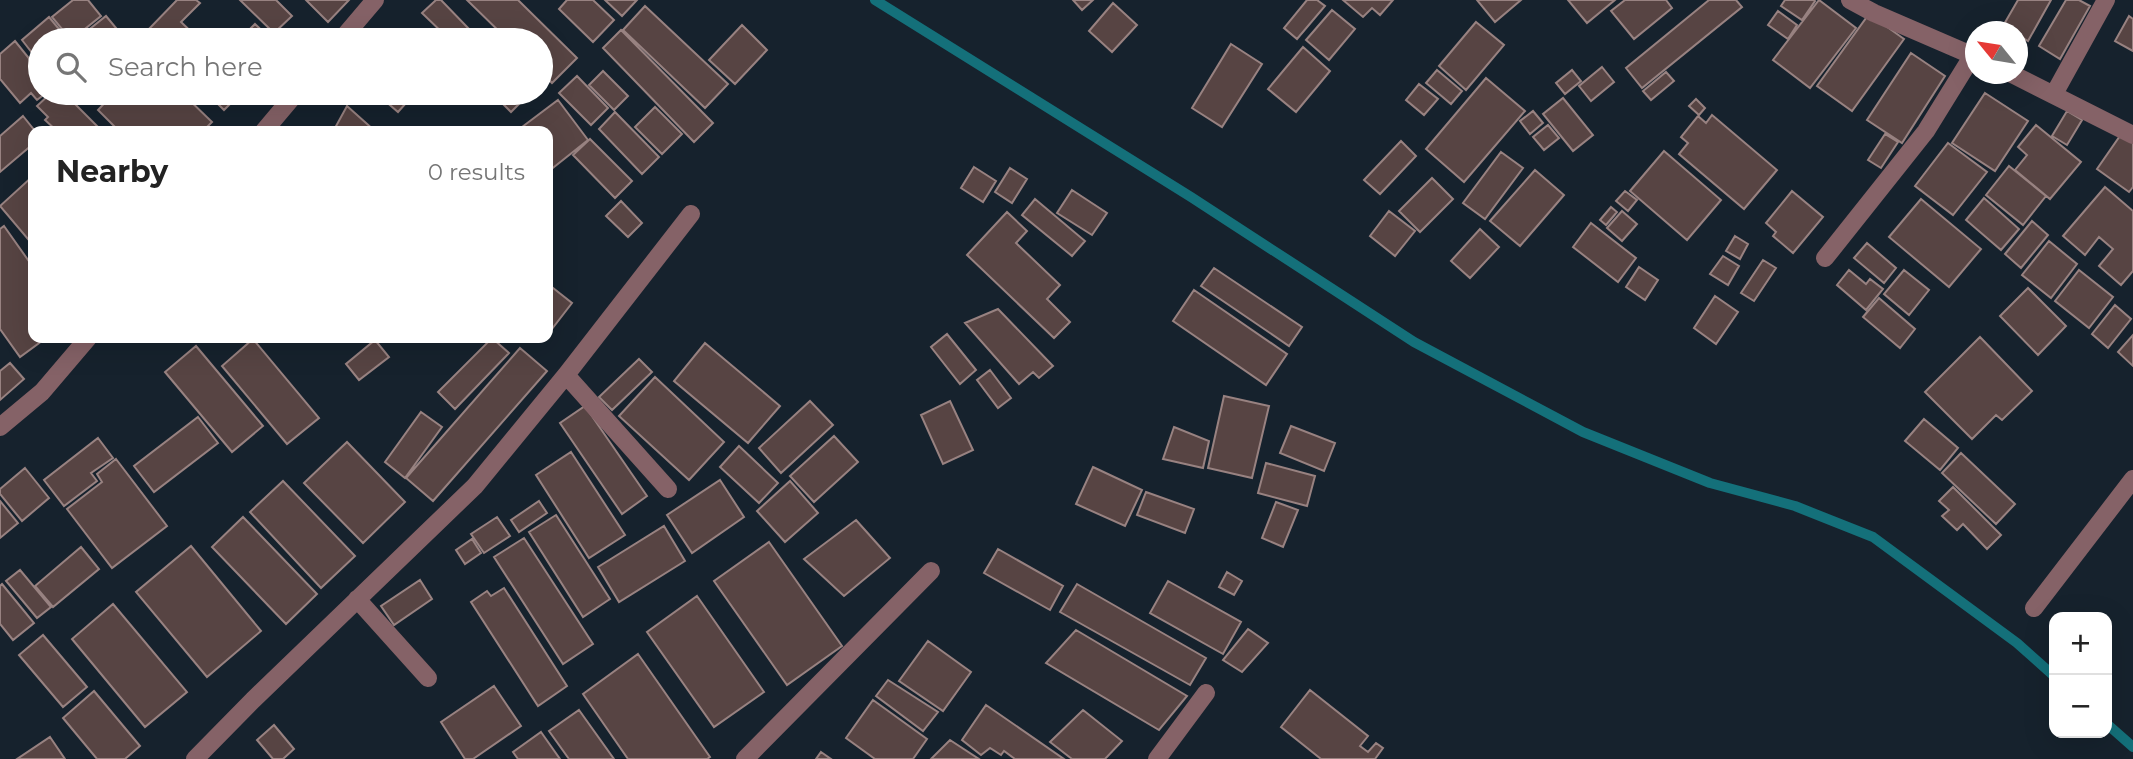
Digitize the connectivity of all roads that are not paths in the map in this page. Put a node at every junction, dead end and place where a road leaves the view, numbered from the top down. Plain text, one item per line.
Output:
1 (375, 0) edge
2 (1850, 0) edge
3 (2106, 0) edge
4 (351, 28) edge
5 (1965, 52) edge
6 (1965, 70) edge
7 (2028, 82) edge
8 (2054, 94) junction
9 (286, 105) edge
10 (268, 126) edge
11 (2133, 135) edge
12 (691, 214) dead end
13 (1825, 258) dead end
14 (84, 343) edge
15 (566, 375) junction
16 (0, 427) edge
17 (2133, 479) edge
18 (668, 489) dead end
19 (931, 571) dead end
20 (357, 599) junction
21 (2034, 608) dead end
22 (428, 678) dead end
23 (1206, 693) dead end
24 (195, 759) edge
25 (745, 759) edge
26 (1157, 759) edge

1 - 4 street
2 - 5 street
3 - 8 street
6 - 13 street
7 - 8 street
8 - 11 street
9 - 10 street
12 - 15 street
14 - 16 street
15 - 18 street
15 - 20 street
17 - 21 street
19 - 25 street
20 - 22 street
20 - 24 street
23 - 26 street

